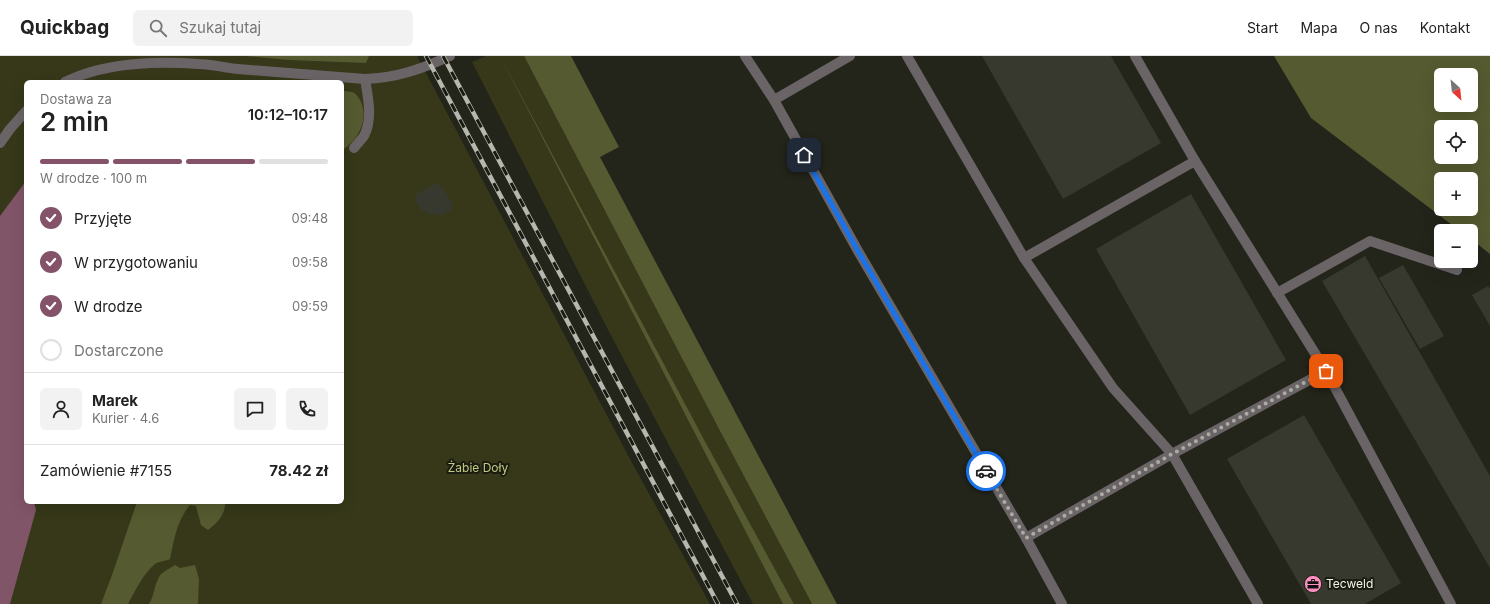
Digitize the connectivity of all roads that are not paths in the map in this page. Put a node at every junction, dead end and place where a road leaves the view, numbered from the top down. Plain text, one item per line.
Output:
1 (450, 56) edge
2 (745, 56) edge
3 (850, 56) edge
4 (907, 56) edge
5 (1135, 56) edge
6 (365, 79) junction
7 (70, 80) edge
8 (774, 100) junction
9 (24, 112) edge
10 (0, 143) edge
11 (354, 148) dead end
12 (1195, 161) junction
13 (1024, 258) junction
14 (1457, 270) dead end
15 (1277, 293) junction
16 (1326, 371) junction
17 (1172, 454) junction
18 (1026, 538) junction
19 (1062, 604) edge
20 (1258, 604) edge
21 (1451, 604) edge

1 - 6 street
2 - 8 street
3 - 8 street
4 - 13 street
5 - 12 street
6 - 7 street
6 - 11 street
8 - 18 street
9 - 10 street
12 - 13 street
12 - 15 street
13 - 17 street
14 - 15 street
15 - 16 street
16 - 17 street
16 - 21 street
17 - 18 street
17 - 20 street
18 - 19 street

